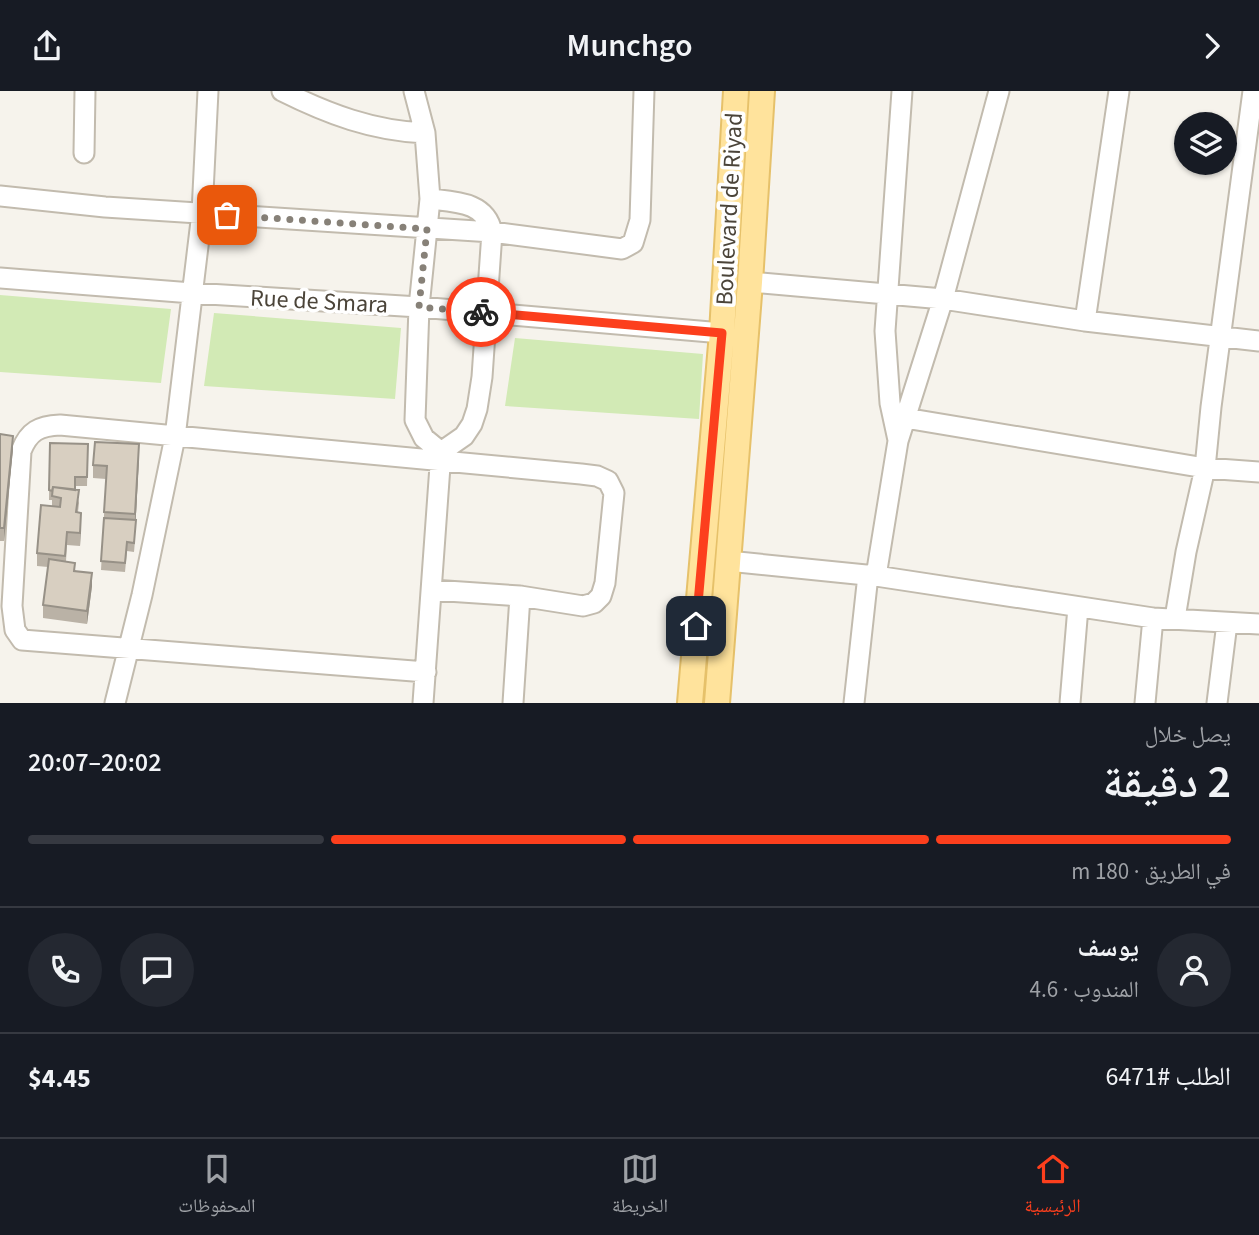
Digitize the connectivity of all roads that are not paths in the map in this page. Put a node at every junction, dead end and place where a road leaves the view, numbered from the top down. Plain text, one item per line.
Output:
1 (85, 91) edge
2 (208, 91) edge
3 (282, 91) edge
4 (414, 91) edge
5 (644, 91) edge
6 (736, 91) edge
7 (762, 91) edge
8 (902, 91) edge
9 (999, 91) edge
10 (1119, 91) edge
11 (1253, 91) edge
12 (425, 134) junction
13 (83, 153) dead end
14 (0, 196) edge
15 (430, 199) junction
16 (202, 213) junction
17 (427, 229) junction
18 (492, 232) junction
19 (0, 278) edge
20 (750, 282) junction
21 (192, 293) junction
22 (887, 294) junction
23 (943, 299) junction
24 (419, 307) junction
25 (485, 312) junction
26 (1085, 321) junction
27 (722, 333) junction
28 (1221, 337) junction
29 (1259, 341) edge
30 (905, 418) junction
31 (175, 437) junction
32 (898, 441) junction
33 (440, 457) junction
34 (1205, 468) junction
35 (1259, 472) edge
36 (728, 561) junction
37 (872, 576) junction
38 (432, 590) junction
39 (520, 596) junction
40 (1078, 607) junction
41 (1153, 618) junction
42 (1175, 618) junction
43 (1227, 622) junction
44 (1259, 624) edge
45 (128, 650) junction
46 (426, 672) junction
47 (115, 703) edge
48 (424, 703) edge
49 (513, 703) edge
50 (690, 703) edge
51 (717, 703) edge
52 (854, 703) edge
53 (1070, 703) edge
54 (1145, 703) edge
55 (1217, 703) edge

1 - 13 street
2 - 16 street
3 - 12 street
4 - 12 street
5 - 18 street
6 - 27 main road, Boulevard de Riyad
7 - 20 main road, Boulevard de Riyad
8 - 22 street
9 - 23 street
10 - 26 street
11 - 28 street
12 - 15 street
14 - 16 street
15 - 17 street
15 - 18 street
16 - 17 street
16 - 21 street
17 - 18 street
17 - 24 street
18 - 25 street
19 - 21 street, Rue de Smara
20 - 22 street
20 - 36 main road, Boulevard de Riyad
21 - 24 street, Rue de Smara
21 - 31 street
22 - 23 street
22 - 32 street
23 - 26 street
23 - 30 street
24 - 25 street, Rue de Smara
24 - 33 street
25 - 27 street, Rue de Smara
25 - 33 street
26 - 28 street
27 - 50 main road, Boulevard de Riyad
28 - 29 street
28 - 34 street
30 - 32 street
30 - 34 street
31 - 33 street
31 - 45 street
31 - 45 street
32 - 37 street
33 - 38 street
33 - 39 street
34 - 35 street
34 - 42 street
36 - 37 street
36 - 51 main road, Boulevard de Riyad
37 - 40 street
37 - 52 street
38 - 39 street
38 - 46 street
39 - 49 street
40 - 41 street
40 - 53 street
41 - 42 street
41 - 54 street
42 - 43 street
43 - 44 street
43 - 55 street
45 - 46 street
45 - 47 street
46 - 48 street

